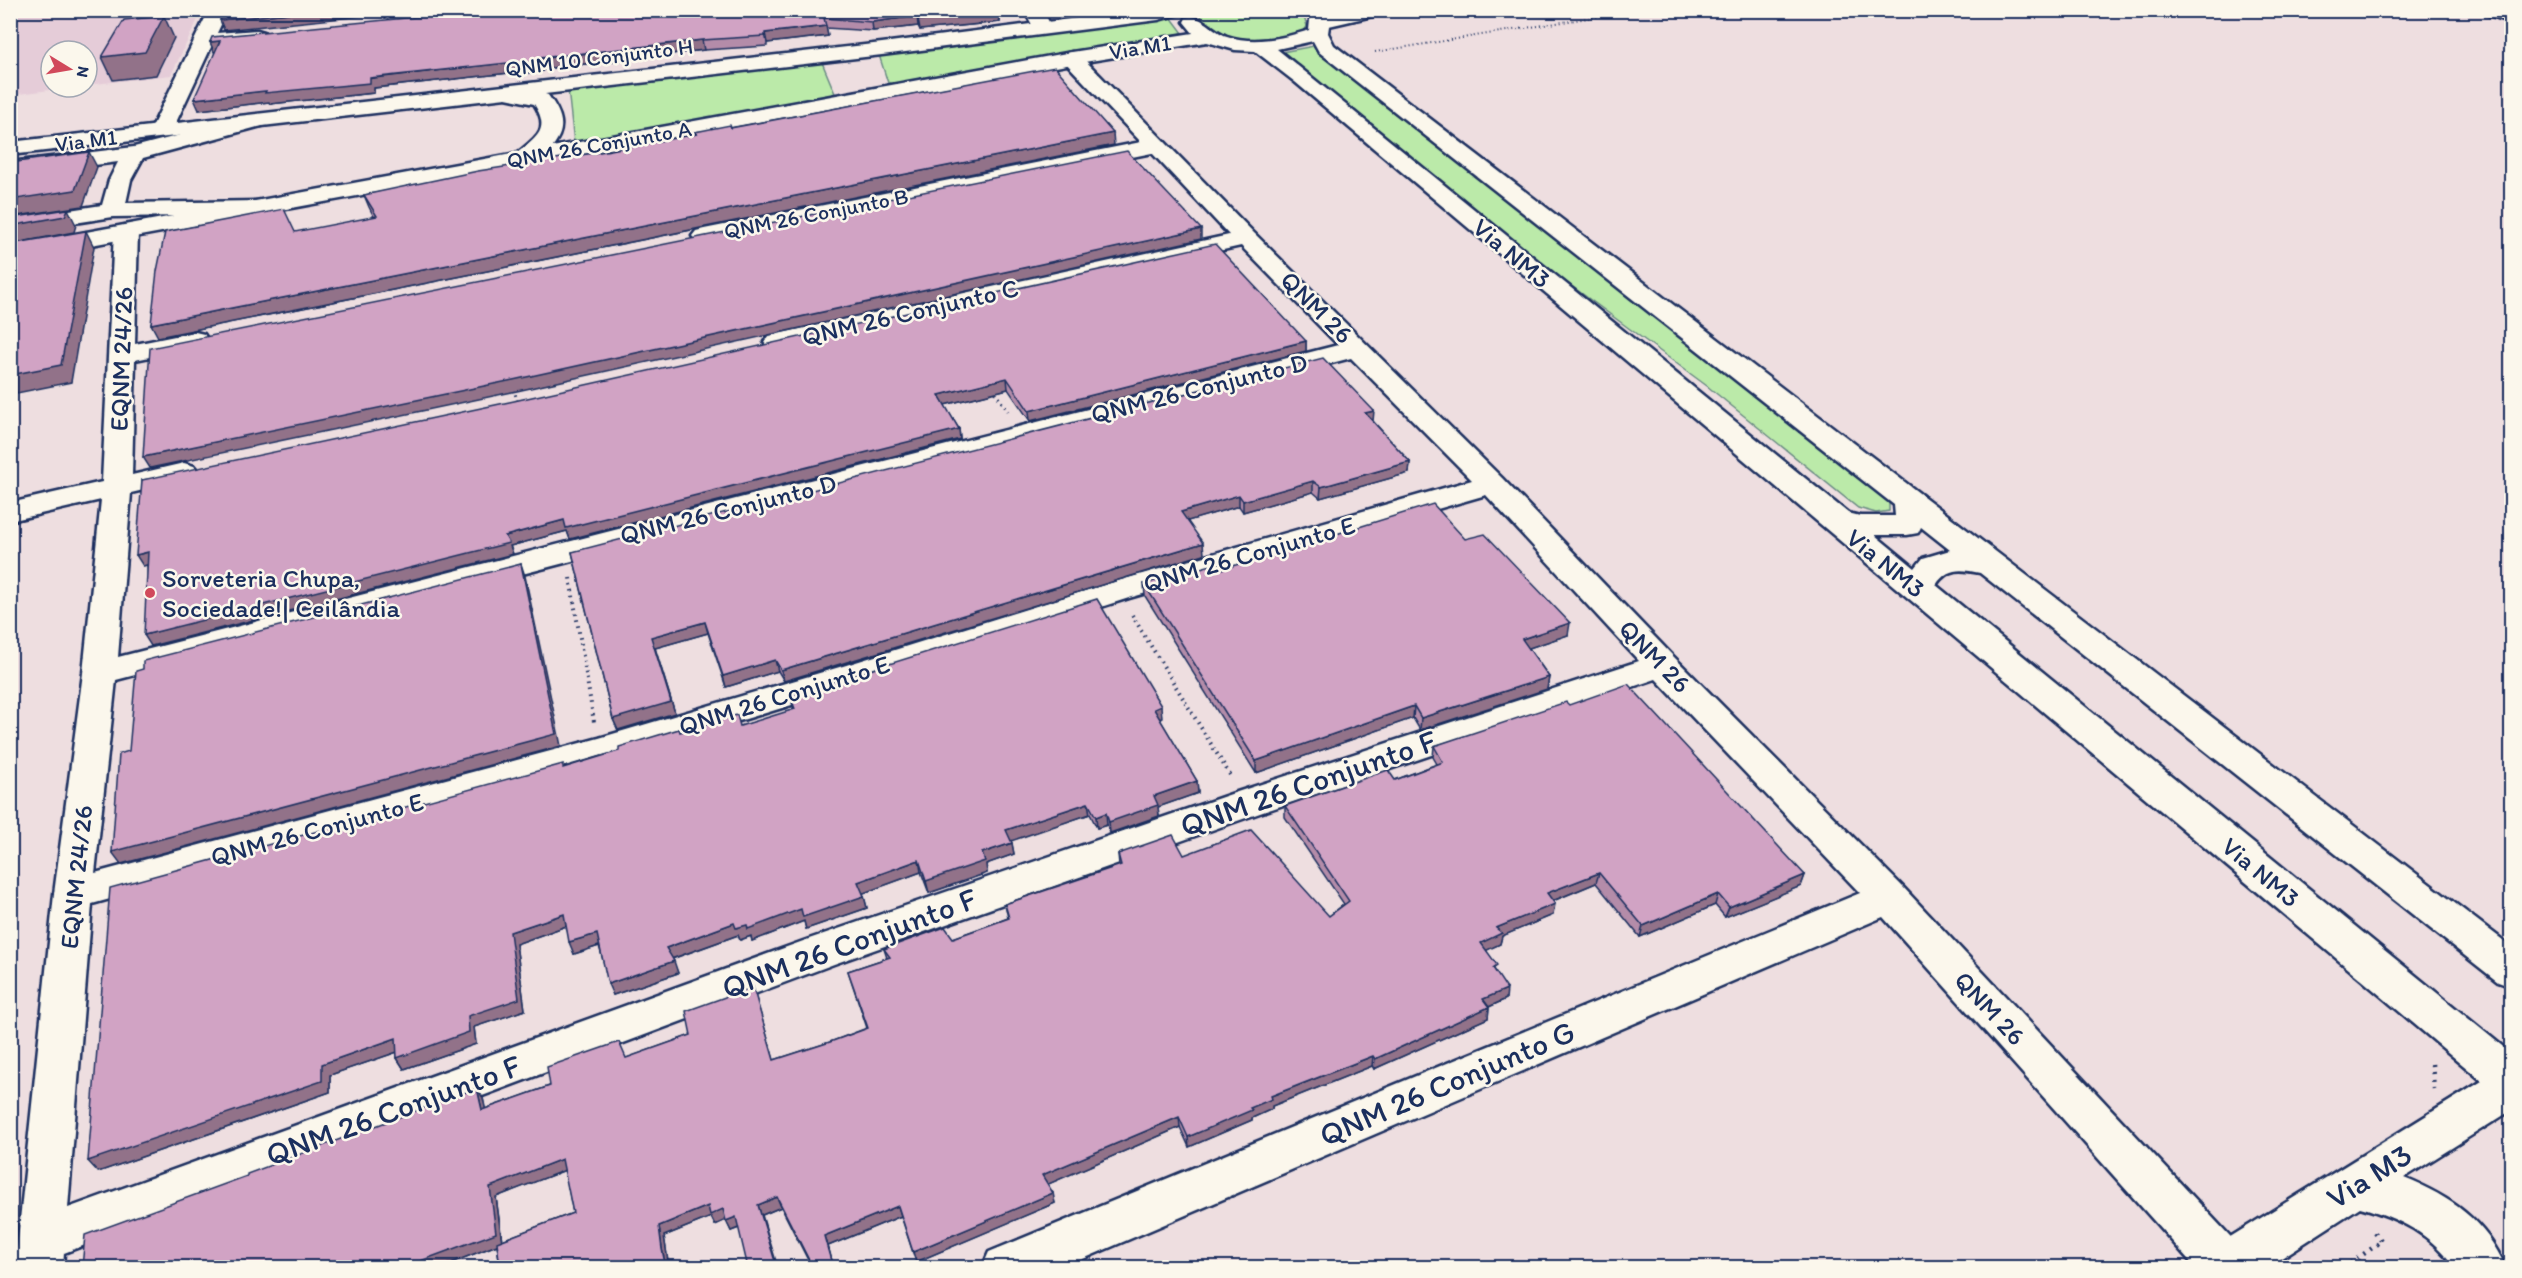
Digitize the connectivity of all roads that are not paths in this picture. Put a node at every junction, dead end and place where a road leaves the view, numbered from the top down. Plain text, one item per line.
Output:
1 (219, 10) edge
2 (1172, 10) edge
3 (1185, 10) edge
4 (1374, 10) edge
5 (2492, 10) edge
6 (2511, 18) edge
7 (1038, 19) edge
8 (1319, 22) edge
9 (277, 34) edge
10 (1208, 36) junction
11 (206, 40) junction
12 (1260, 46) junction
13 (882, 49) junction
14 (1072, 58) junction
15 (506, 92) junction
16 (888, 92) junction
17 (264, 120) junction
18 (161, 131) junction
19 (1158, 145) junction
20 (135, 153) junction
21 (525, 157) junction
22 (11, 165) edge
23 (266, 208) junction
24 (113, 210) junction
25 (10, 226) edge
26 (126, 232) junction
27 (1246, 238) junction
28 (681, 241) edge
29 (10, 253) edge
30 (215, 336) edge
31 (749, 348) edge
32 (1358, 348) junction
33 (122, 355) junction
34 (208, 467) edge
35 (1492, 484) junction
36 (117, 486) junction
37 (1907, 500) junction
38 (10, 512) edge
39 (1832, 519) junction
40 (1993, 567) junction
41 (1917, 588) junction
42 (1662, 665) junction
43 (100, 673) junction
44 (73, 894) junction
45 (1889, 898) junction
46 (2511, 970) edge
47 (2511, 1080) edge
48 (2511, 1086) edge
49 (2355, 1185) junction
50 (41, 1253) edge
51 (2225, 1267) edge
52 (1006, 1268) edge
53 (2482, 1268) edge

1 - 11 street
2 - 7 street, Via M1
3 - 10 street
4 - 8 street
5 - 6 street
7 - 13 street, QNM 10 Conjunto H
8 - 12 street
8 - 37 street, Via NM3
9 - 11 street
10 - 12 street
10 - 14 street, Via M1
11 - 18 street
12 - 39 street, Via NM3
13 - 15 street, QNM 10 Conjunto H
13 - 16 street
14 - 16 street, QNM 26 Conjunto A
14 - 19 street, QNM 26
15 - 17 street, QNM 10 Conjunto H
15 - 21 street
16 - 21 street, QNM 26 Conjunto A
17 - 18 street, QNM 10 Conjunto H
17 - 20 street
18 - 22 street, Via M1
19 - 27 street, QNM 26
19 - 28 street, QNM 26 Conjunto B
20 - 22 street
20 - 24 street
21 - 23 street, QNM 26 Conjunto A
23 - 24 street
23 - 26 street, QNM 26 Conjunto A
24 - 25 street
26 - 29 street, QNM 26 Conjunto A
26 - 33 street, EQNM 24/26
27 - 31 street, QNM 26 Conjunto C
27 - 32 street, QNM 26
30 - 33 street
32 - 35 street, QNM 26
32 - 43 street, QNM 26 Conjunto D
33 - 36 street, EQNM 24/26
34 - 36 street
35 - 42 street, QNM 26
35 - 44 street, QNM 26 Conjunto E
36 - 38 street
36 - 43 street, EQNM 24/26
37 - 39 street
37 - 40 street, Via NM3
39 - 41 street, Via NM3
40 - 41 street
40 - 46 street, Via NM3
41 - 47 street, Via NM3
42 - 45 street, QNM 26
42 - 50 street, QNM 26 Conjunto F
43 - 44 street, EQNM 24/26
44 - 50 street, EQNM 24/26
45 - 51 street, QNM 26
45 - 52 street, QNM 26 Conjunto G
48 - 49 street, Via M3
49 - 51 street, Via M3
49 - 53 street

